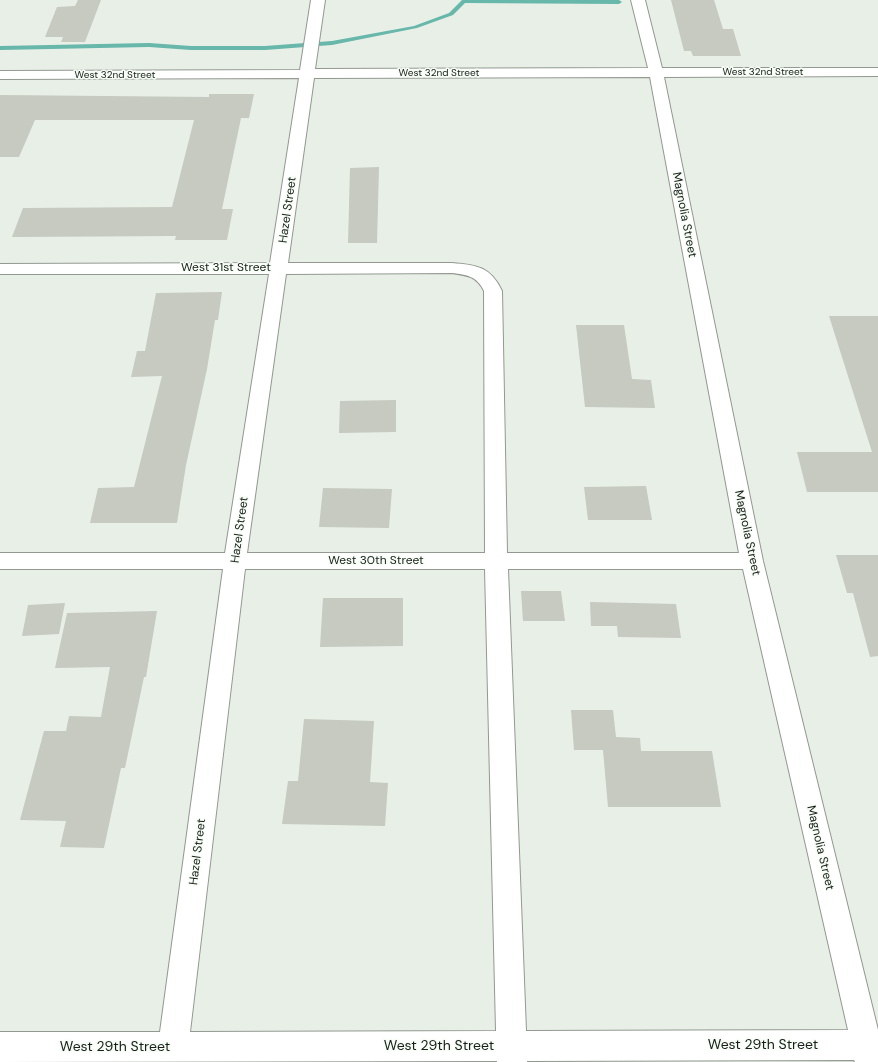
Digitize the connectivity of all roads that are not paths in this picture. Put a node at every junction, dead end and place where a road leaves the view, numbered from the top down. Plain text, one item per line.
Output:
1 (318, 0) edge
2 (638, 0) edge
3 (656, 72) junction
4 (878, 72) edge
5 (307, 74) junction
6 (0, 75) edge
7 (279, 268) junction
8 (0, 270) edge
9 (0, 561) edge
10 (235, 561) junction
11 (496, 561) junction
12 (752, 561) junction
13 (0, 1047) edge
14 (871, 1050) edge
15 (173, 1054) edge
16 (512, 1054) edge

1 - 5 street, Hazel Street
2 - 3 street, Magnolia Street
3 - 4 street, West 32nd Street
3 - 5 street, West 32nd Street
3 - 12 street, Magnolia Street
5 - 6 street, West 32nd Street
5 - 7 street, Hazel Street
7 - 8 street, West 31st Street
7 - 10 street, Hazel Street
7 - 11 street, West 31st Street
9 - 10 street, West 30th Street
10 - 11 street, West 30th Street
10 - 15 street, Hazel Street
11 - 12 street, West 30th Street
11 - 16 street, West 31st Street
12 - 14 street, Magnolia Street
13 - 15 street, West 29th Street
14 - 16 street, West 29th Street
15 - 16 street, West 29th Street

